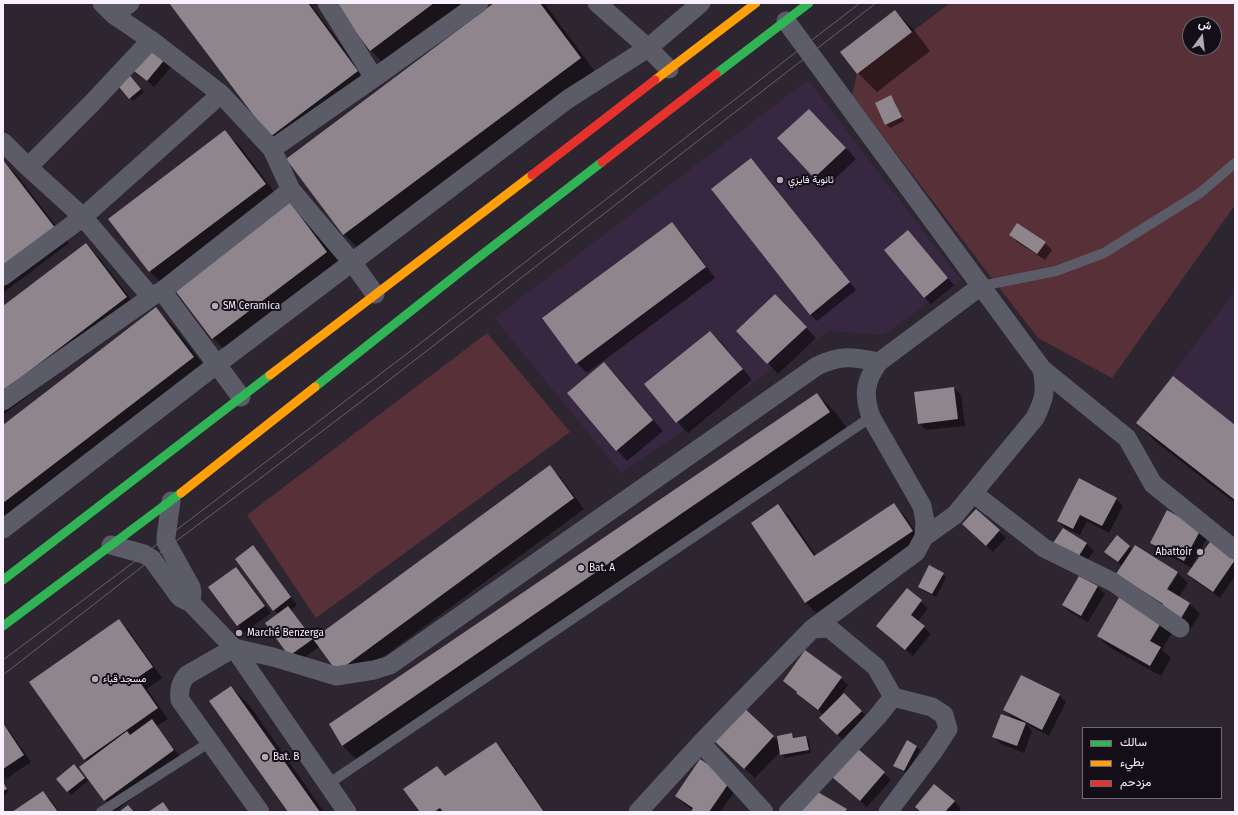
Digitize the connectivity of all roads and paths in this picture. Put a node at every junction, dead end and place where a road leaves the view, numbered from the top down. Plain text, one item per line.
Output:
1 (130, 3) edge
2 (327, 3) edge
3 (480, 3) edge
4 (598, 3) edge
5 (700, 3) edge
6 (756, 3) edge
7 (809, 3) edge
8 (108, 9) edge
9 (786, 21) junction
10 (151, 40) junction
11 (648, 48) junction
12 (680, 64) junction
13 (374, 78) junction
14 (221, 94) junction
15 (3, 142) edge
16 (272, 149) junction
17 (1235, 163) edge
18 (28, 167) junction
19 (291, 190) junction
20 (83, 217) junction
21 (352, 262) junction
22 (3, 276) edge
23 (981, 286) junction
24 (156, 294) junction
25 (375, 294) junction
26 (880, 362) junction
27 (216, 364) junction
28 (1042, 369) junction
29 (241, 397) junction
30 (3, 401) edge
31 (871, 417) junction
32 (973, 493) junction
33 (171, 501) junction
34 (3, 529) edge
35 (924, 537) junction
36 (111, 545) junction
37 (1235, 550) edge
38 (172, 553) junction
39 (156, 564) junction
40 (3, 580) edge
41 (191, 603) junction
42 (3, 626) edge
43 (1180, 628) dead end
44 (812, 629) junction
45 (234, 648) junction
46 (273, 657) junction
47 (249, 671) junction
48 (893, 697) junction
49 (210, 742) junction
50 (701, 742) junction
51 (328, 784) junction
52 (101, 812) edge
53 (260, 812) edge
54 (347, 812) edge
55 (638, 812) edge
56 (764, 812) edge
57 (788, 812) edge
58 (888, 812) edge

1 - 8 street
2 - 13 street
3 - 13 street
4 - 11 street
5 - 11 street
6 - 12 main road
7 - 9 main road
8 - 10 street
9 - 23 street
9 - 33 main road
10 - 14 street
10 - 18 street
11 - 12 street
11 - 21 street
12 - 25 main road
13 - 16 street
14 - 16 street
14 - 20 street
15 - 18 street
16 - 19 street
17 - 23 lane
18 - 20 street
19 - 21 street
19 - 24 street
20 - 22 street
20 - 24 street
21 - 25 street
21 - 27 street
23 - 26 street
23 - 28 street
24 - 27 street
24 - 30 street
25 - 29 main road
26 - 31 street
26 - 46 street
27 - 29 street
27 - 34 street
28 - 32 street
28 - 37 street
29 - 40 main road
31 - 35 street
31 - 51 lane
32 - 35 street
32 - 43 street
33 - 36 main road
33 - 38 street
35 - 44 street
36 - 39 street
36 - 42 main road
38 - 39 street
38 - 41 street
39 - 41 street
41 - 45 street
44 - 48 street
44 - 50 street
45 - 46 street
45 - 47 street
45 - 49 street
46 - 47 street
47 - 51 street
48 - 57 street
48 - 58 street
49 - 52 lane
49 - 53 street
50 - 55 street
50 - 56 street
51 - 54 street

